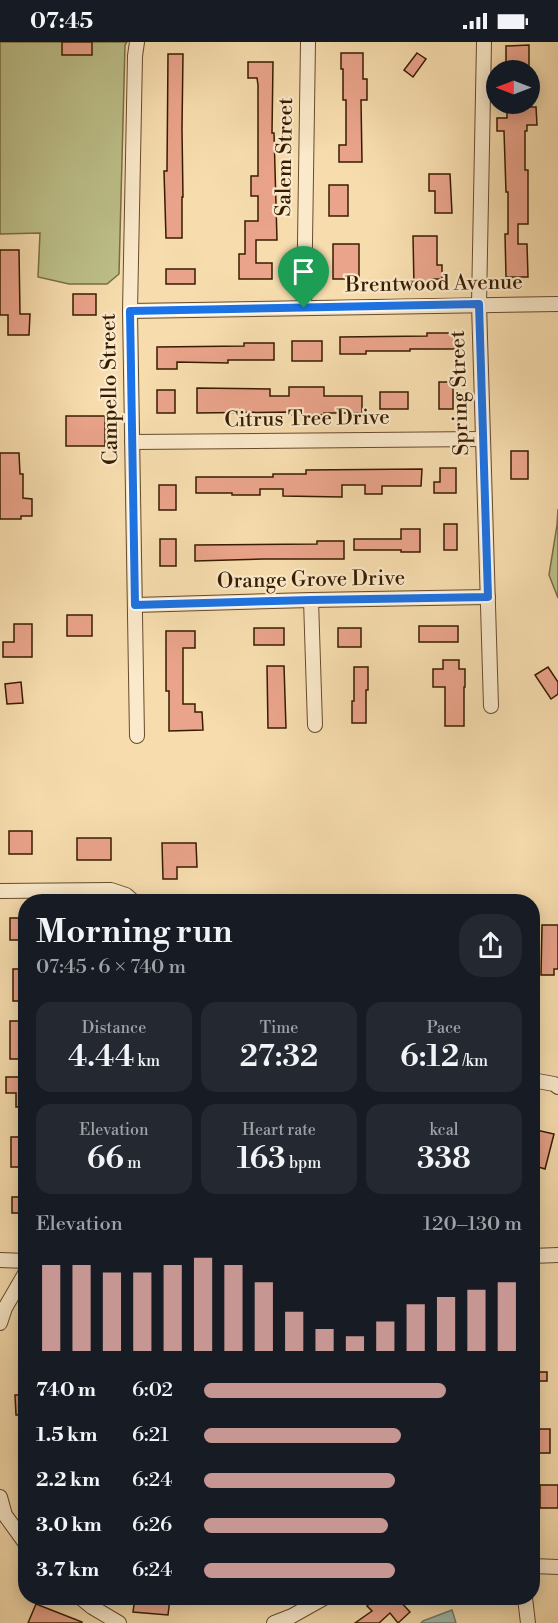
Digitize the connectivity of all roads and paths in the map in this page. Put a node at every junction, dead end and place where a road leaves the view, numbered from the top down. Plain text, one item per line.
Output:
1 (137, 42) edge
2 (308, 42) edge
3 (484, 42) edge
4 (479, 304) junction
5 (558, 304) edge
6 (304, 308) junction
7 (130, 311) junction
8 (482, 439) junction
9 (132, 442) junction
10 (488, 597) junction
11 (311, 600) junction
12 (135, 605) junction
13 (491, 706) dead end
14 (315, 725) dead end
15 (137, 736) dead end
16 (0, 891) edge
17 (123, 894) edge
18 (540, 1081) edge
19 (558, 1088) edge
20 (540, 1256) edge
21 (558, 1256) edge
22 (0, 1260) edge
23 (18, 1260) edge
24 (18, 1286) edge
25 (0, 1323) edge
26 (0, 1497) edge
27 (18, 1533) edge
28 (540, 1566) edge
29 (558, 1567) edge
30 (90, 1605) edge
31 (312, 1605) edge
32 (526, 1605) edge
33 (119, 1623) edge
34 (274, 1623) edge
35 (528, 1623) edge

1 - 7 street, Campello Street
2 - 6 street, Salem Street
3 - 4 street, Spring Street
4 - 5 street, Brentwood Avenue
4 - 6 street, Brentwood Avenue
4 - 8 street, Spring Street
6 - 7 street, Brentwood Avenue
7 - 9 street, Campello Street
8 - 9 street, Citrus Tree Drive
8 - 10 street, Spring Street
9 - 12 street, Campello Street
10 - 11 street, Orange Grove Drive
10 - 13 street, Spring Street
11 - 12 street, Orange Grove Drive
11 - 14 street
12 - 15 street, Campello Street
16 - 17 street
18 - 19 street
20 - 21 street
22 - 23 street
24 - 25 street
26 - 27 street
28 - 29 street
30 - 33 street
31 - 34 street
32 - 35 street

